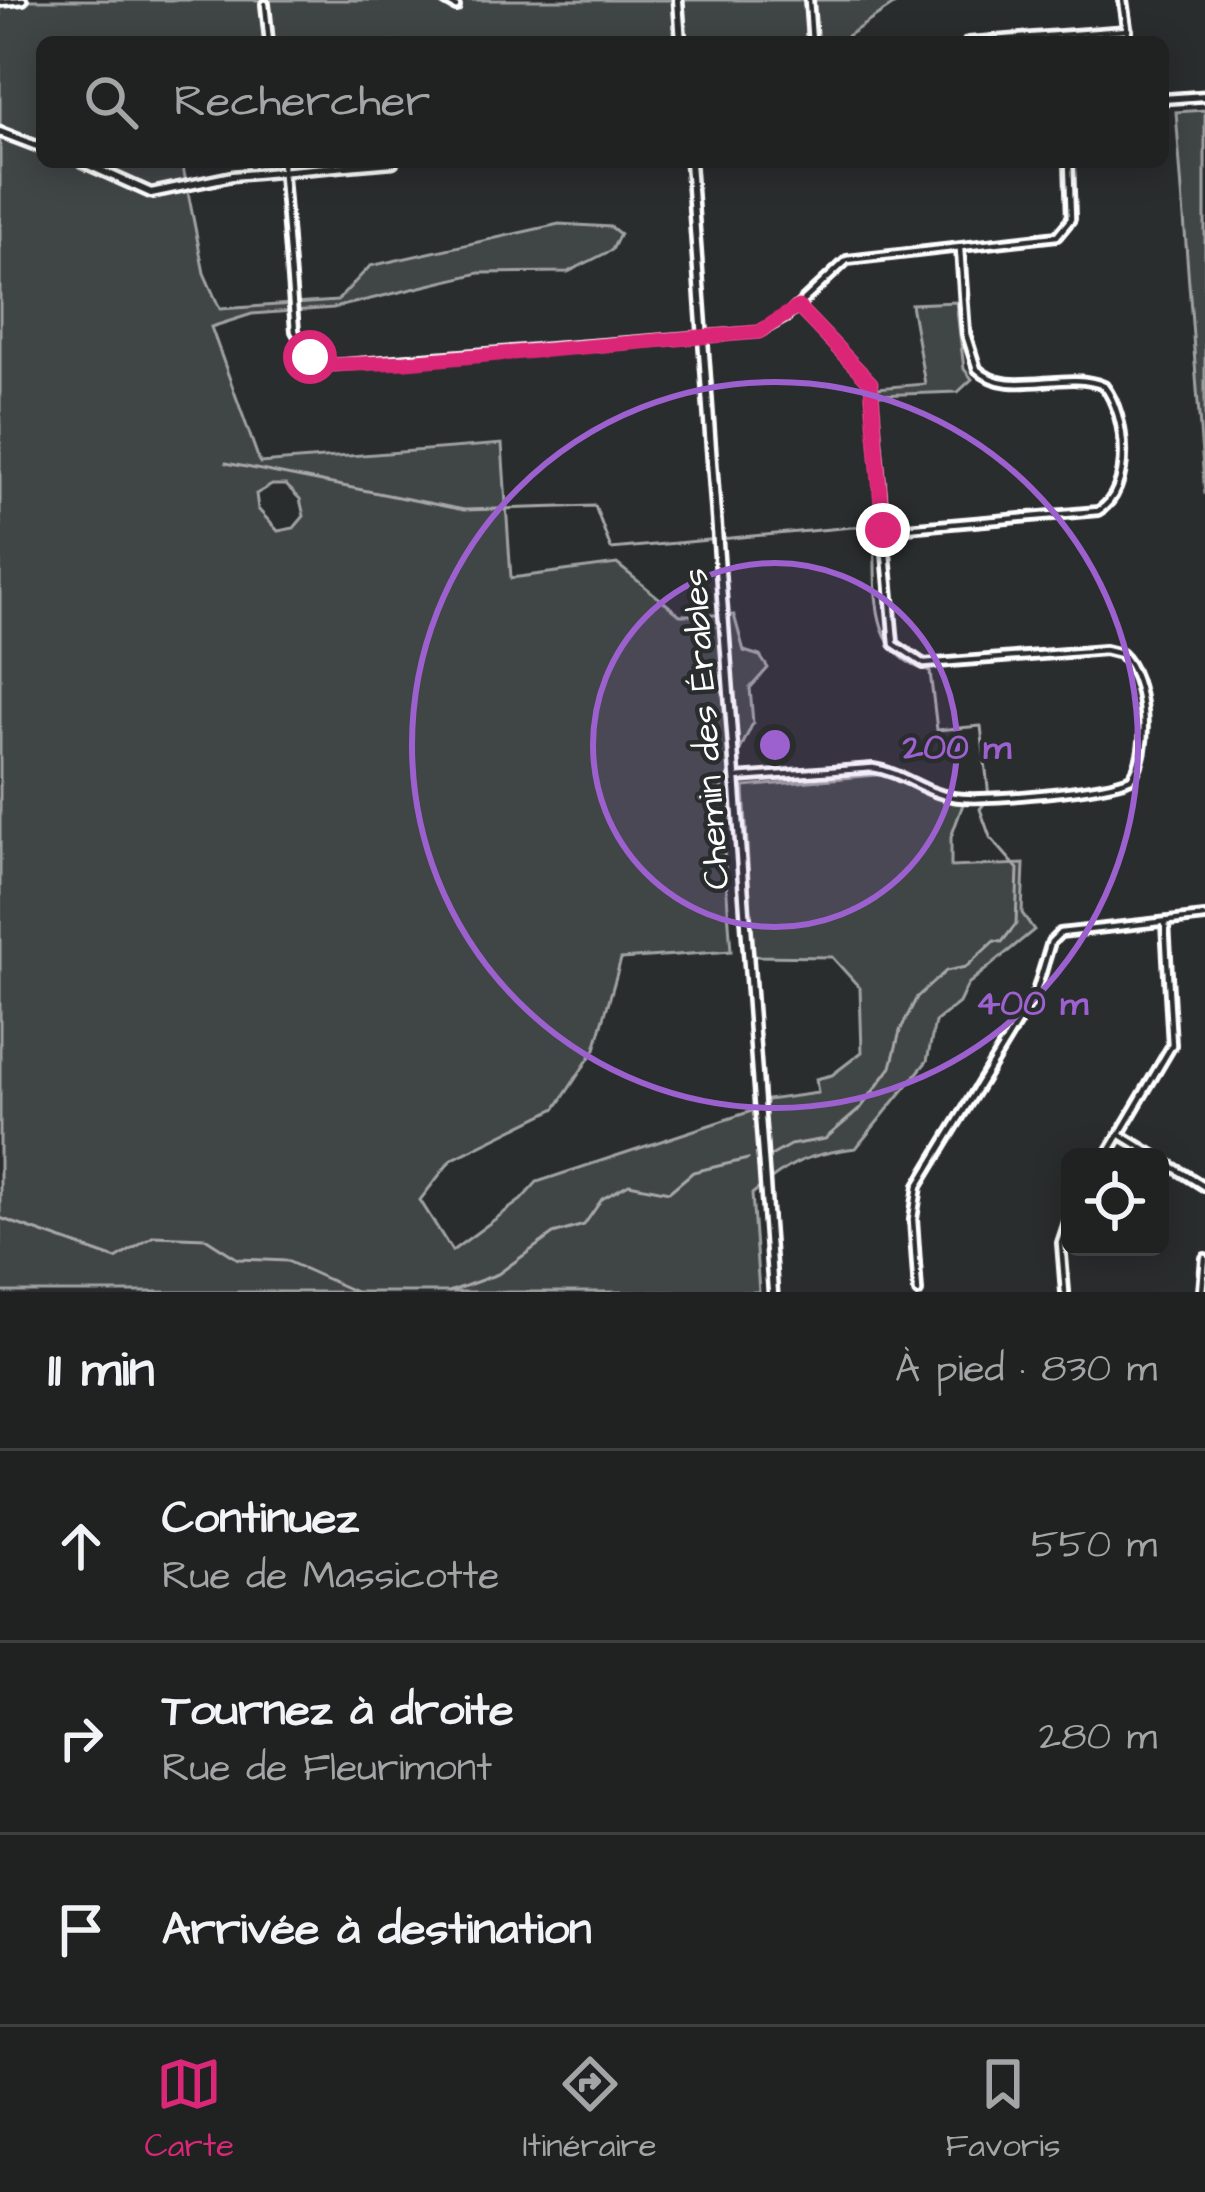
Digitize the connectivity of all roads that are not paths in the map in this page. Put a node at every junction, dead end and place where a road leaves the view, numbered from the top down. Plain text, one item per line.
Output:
1 (22, 0) edge
2 (444, 0) edge
3 (678, 0) edge
4 (809, 0) edge
5 (1123, 0) edge
6 (0, 2) edge
7 (265, 4) dead end
8 (456, 7) dead end
9 (1128, 30) junction
10 (268, 36) edge
11 (681, 36) edge
12 (812, 36) edge
13 (1048, 36) edge
14 (1128, 36) edge
15 (1205, 96) edge
16 (1169, 99) edge
17 (0, 132) edge
18 (36, 146) edge
19 (95, 168) edge
20 (277, 168) edge
21 (282, 168) edge
22 (690, 168) edge
23 (1069, 168) edge
24 (961, 249) junction
25 (798, 307) junction
26 (702, 337) junction
27 (883, 530) junction
28 (735, 778) junction
29 (1205, 917) edge
30 (1165, 921) junction
31 (1121, 1134) junction
32 (1112, 1148) edge
33 (1143, 1148) edge
34 (1169, 1164) edge
35 (1205, 1186) edge
36 (1062, 1256) edge
37 (1205, 1258) edge
38 (773, 1292) edge
39 (918, 1292) edge
40 (1065, 1292) edge
41 (1202, 1292) edge

1 - 6 street
2 - 8 street
3 - 11 street
4 - 12 street
5 - 9 street
7 - 10 street
9 - 13 street
9 - 14 street
15 - 16 street
17 - 18 street
19 - 20 street
21 - 26 street
22 - 26 street, Chemin des Érables
23 - 24 street
24 - 25 street
24 - 27 street
25 - 26 street
25 - 27 street
26 - 28 street, Chemin des Érables
27 - 28 street
28 - 38 street, Chemin des Érables
29 - 30 street
30 - 31 street
30 - 39 street
31 - 32 street
31 - 33 street
34 - 35 street
36 - 40 street
37 - 41 street

